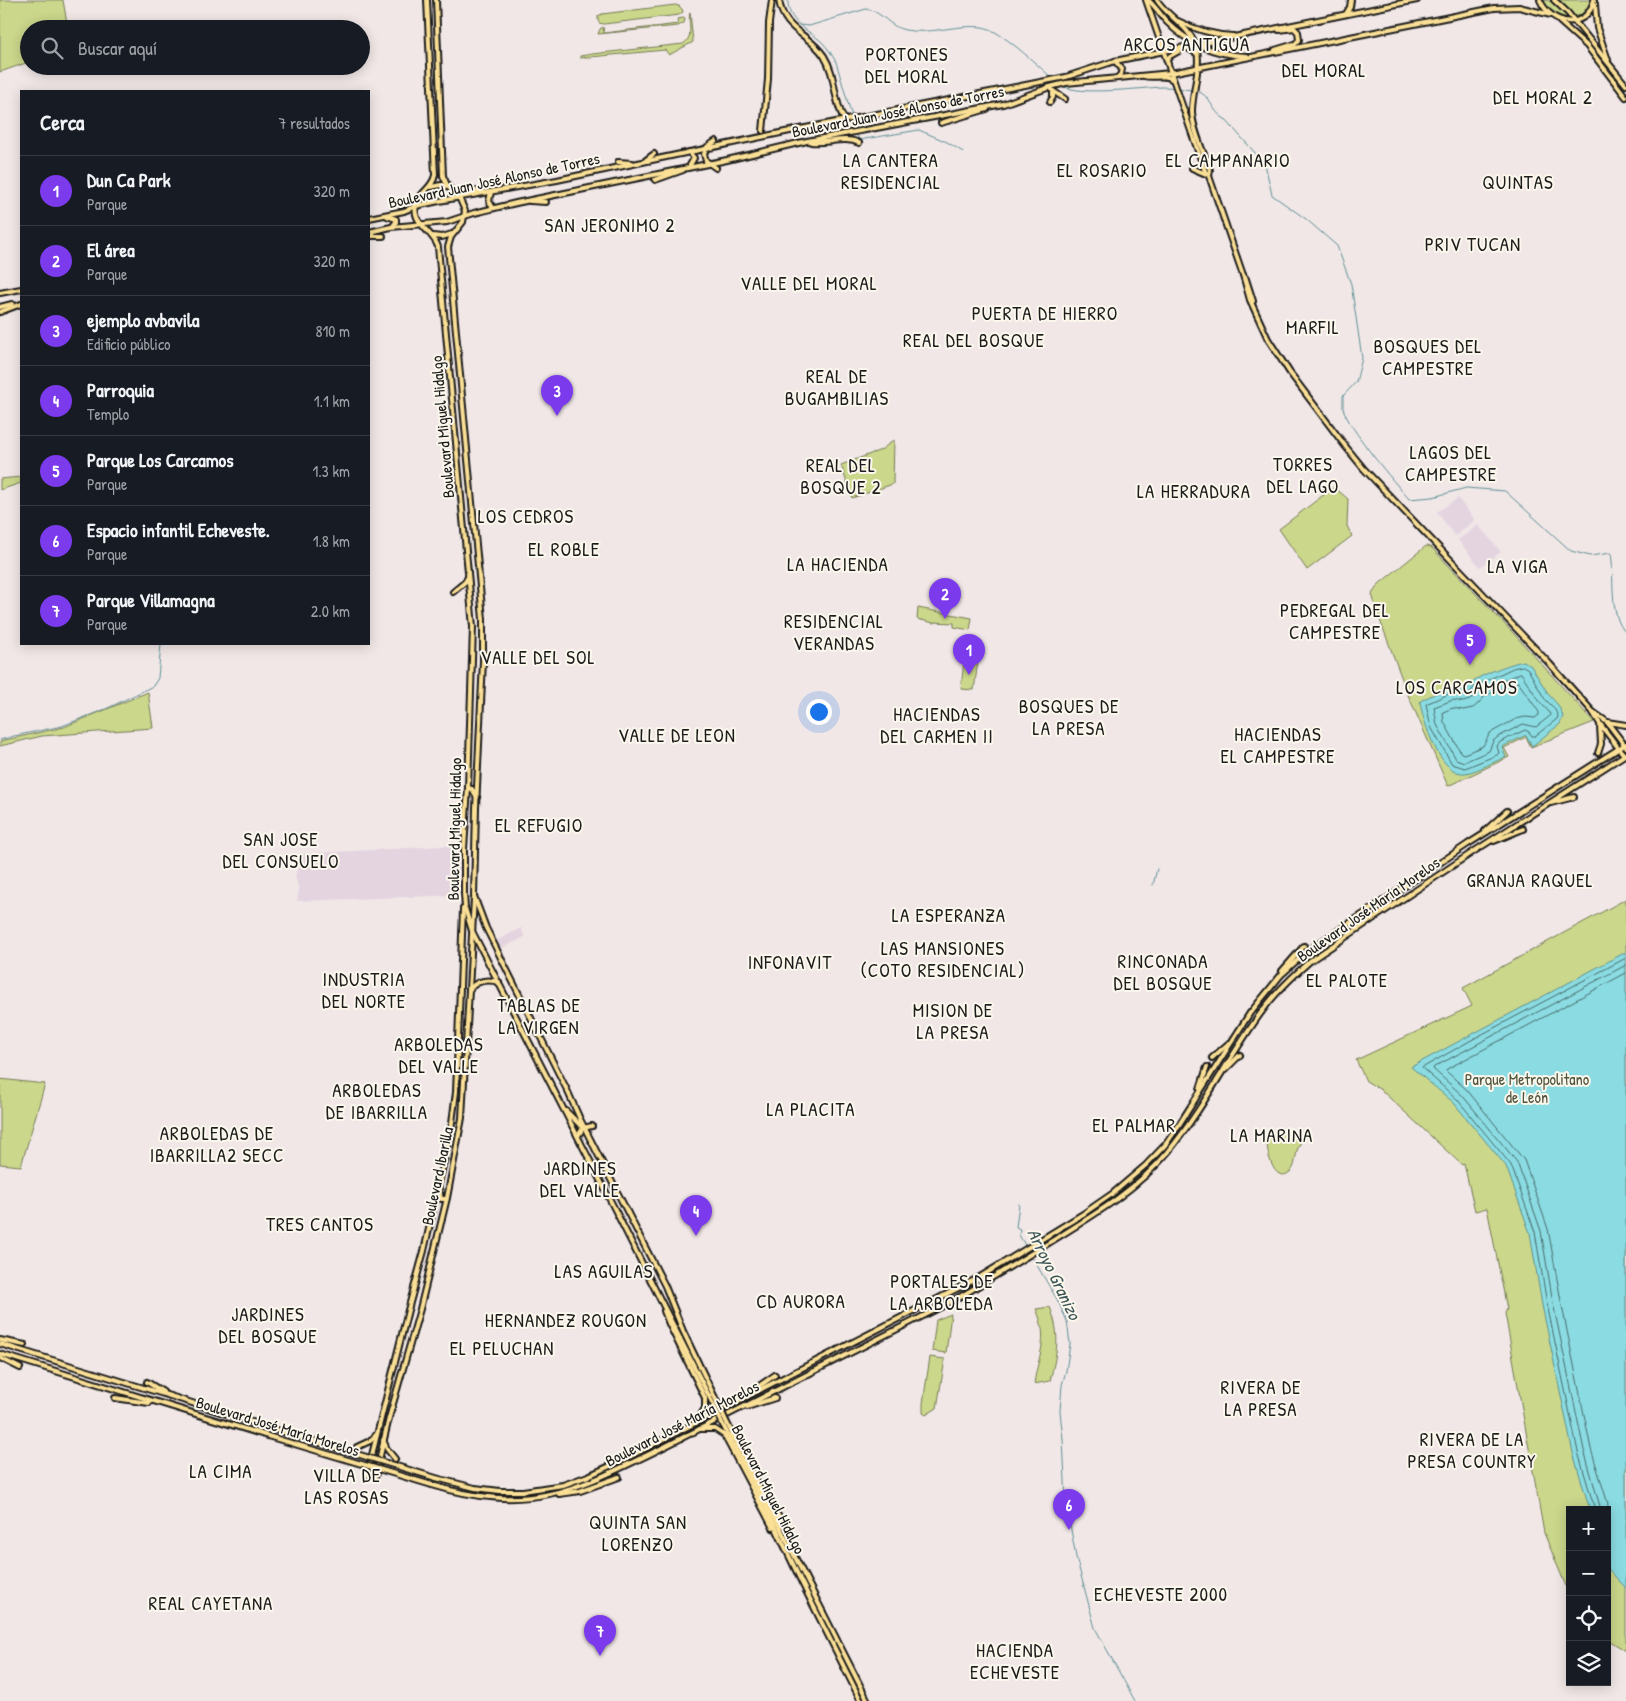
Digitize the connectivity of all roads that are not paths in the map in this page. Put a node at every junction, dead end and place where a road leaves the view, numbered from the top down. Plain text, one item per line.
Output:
1 (427, 0) edge
2 (436, 0) edge
3 (772, 0) edge
4 (779, 0) edge
5 (1147, 0) edge
6 (1157, 0) edge
7 (1351, 0) edge
8 (1417, 0) edge
9 (1540, 0) edge
10 (1554, 0) edge
11 (1594, 0) edge
12 (1346, 14) junction
13 (1551, 15) junction
14 (1173, 19) junction
15 (1558, 20) junction
16 (1575, 21) junction
17 (1266, 31) junction
18 (1240, 36) junction
19 (1160, 39) junction
20 (1195, 44) junction
21 (1186, 47) junction
22 (1164, 51) junction
23 (1153, 53) junction
24 (1197, 54) junction
25 (1266, 54) junction
26 (1254, 56) junction
27 (1168, 60) junction
28 (1115, 61) junction
29 (1206, 66) junction
30 (1611, 66) junction
31 (1196, 68) junction
32 (1171, 72) junction
33 (1142, 76) junction
34 (1196, 77) junction
35 (1116, 78) junction
36 (1174, 81) junction
37 (1626, 85) edge
38 (1051, 88) junction
39 (1626, 97) edge
40 (1065, 99) dead end
41 (1050, 102) dead end
42 (990, 107) junction
43 (843, 119) junction
44 (941, 122) dead end
45 (763, 131) dead end
46 (716, 141) dead end
47 (807, 141) junction
48 (860, 143) dead end
49 (706, 149) junction
50 (689, 152) junction
51 (654, 154) dead end
52 (618, 162) dead end
53 (644, 162) junction
54 (637, 163) junction
55 (708, 163) junction
56 (689, 167) junction
57 (716, 168) dead end
58 (1192, 168) dead end
59 (1209, 176) junction
60 (655, 180) dead end
61 (430, 187) junction
62 (448, 187) junction
63 (474, 191) dead end
64 (491, 192) junction
65 (460, 198) junction
66 (525, 201) junction
67 (546, 202) dead end
68 (416, 206) junction
69 (493, 208) junction
70 (382, 216) junction
71 (465, 216) junction
72 (370, 218) edge
73 (421, 224) junction
74 (391, 227) junction
75 (453, 233) junction
76 (370, 234) edge
77 (370, 234) edge
78 (383, 236) dead end
79 (433, 236) junction
80 (20, 289) edge
81 (0, 293) edge
82 (20, 303) edge
83 (20, 303) edge
84 (0, 307) edge
85 (0, 312) edge
86 (468, 577) junction
87 (453, 592) dead end
88 (1592, 711) junction
89 (1608, 723) junction
90 (1600, 724) junction
91 (1626, 725) edge
92 (1607, 734) junction
93 (1626, 745) edge
94 (1619, 749) junction
95 (1598, 753) dead end
96 (1625, 754) edge
97 (468, 788) junction
98 (1574, 796) dead end
99 (477, 797) junction
100 (1547, 804) junction
101 (1507, 811) dead end
102 (1523, 829) dead end
103 (1476, 839) junction
104 (1484, 845) junction
105 (464, 894) junction
106 (474, 896) junction
107 (472, 931) junction
108 (1304, 946) dead end
109 (498, 982) junction
110 (1270, 989) junction
111 (468, 992) junction
112 (1232, 1040) junction
113 (1240, 1055) dead end
114 (1212, 1058) dead end
115 (1207, 1067) dead end
116 (1218, 1077) junction
117 (1198, 1096) junction
118 (562, 1105) junction
119 (592, 1126) dead end
120 (584, 1129) junction
121 (578, 1136) junction
122 (589, 1137) junction
123 (580, 1141) junction
124 (439, 1187) junction
125 (447, 1198) junction
126 (424, 1251) junction
127 (427, 1276) junction
128 (663, 1304) junction
129 (420, 1309) junction
130 (408, 1310) junction
131 (0, 1340) edge
132 (0, 1344) edge
133 (25, 1346) dead end
134 (0, 1356) edge
135 (20, 1368) dead end
136 (775, 1375) dead end
137 (146, 1382) dead end
138 (170, 1396) junction
139 (115, 1398) dead end
140 (775, 1398) dead end
141 (737, 1401) junction
142 (161, 1404) junction
143 (716, 1405) junction
144 (735, 1410) junction
145 (696, 1423) junction
146 (725, 1424) junction
147 (697, 1430) junction
148 (378, 1432) junction
149 (383, 1440) junction
150 (358, 1447) dead end
151 (395, 1458) dead end
152 (367, 1475) dead end
153 (375, 1477) dead end
154 (619, 1478) dead end
155 (554, 1494) junction
156 (768, 1503) junction
157 (789, 1530) dead end
158 (784, 1544) junction
159 (861, 1701) edge
160 (868, 1701) edge

1 - 61 main road
2 - 62 main road
3 - 45 main road
4 - 43 main road
5 - 19 main road
5 - 20 main road
6 - 14 main road
7 - 12 main road
8 - 12 main road, Boulevard Juan José Alonso de Torres
9 - 13 main road
10 - 16 main road
11 - 16 main road
11 - 30 main road
12 - 17 main road, Boulevard Juan José Alonso de Torres
13 - 15 main road
13 - 25 main road, Boulevard Juan José Alonso de Torres
14 - 18 main road
14 - 20 main road
15 - 16 main road
15 - 39 main road
16 - 30 main road
17 - 18 main road, Boulevard Juan José Alonso de Torres
17 - 25 main road
18 - 20 main road, Boulevard Juan José Alonso de Torres
19 - 22 main road
19 - 23 main road
20 - 21 main road, Boulevard Juan José Alonso de Torres
20 - 24 main road
20 - 26 main road
21 - 22 main road, Boulevard Juan José Alonso de Torres
21 - 24 main road
21 - 27 main road
22 - 23 main road, Boulevard Juan José Alonso de Torres
22 - 27 main road
23 - 28 main road, Boulevard Juan José Alonso de Torres
24 - 31 main road
25 - 26 main road, Boulevard Juan José Alonso de Torres
26 - 29 main road, Boulevard Juan José Alonso de Torres
27 - 32 main road
28 - 35 main road
28 - 43 main road, Boulevard Juan José Alonso de Torres
29 - 31 main road, Boulevard Juan José Alonso de Torres
29 - 34 main road
30 - 37 main road
31 - 32 main road, Boulevard Juan José Alonso de Torres
31 - 34 main road
32 - 33 main road, Boulevard Juan José Alonso de Torres
32 - 36 main road
33 - 35 main road, Boulevard Juan José Alonso de Torres
33 - 36 main road
34 - 59 main road
35 - 38 main road, Boulevard Juan José Alonso de Torres
36 - 59 main road
38 - 40 main road
38 - 41 main road
38 - 42 main road, Boulevard Juan José Alonso de Torres
42 - 44 main road
42 - 47 main road, Boulevard Juan José Alonso de Torres
43 - 49 main road, Boulevard Juan José Alonso de Torres
46 - 49 main road
47 - 48 main road
47 - 55 main road, Boulevard Juan José Alonso de Torres
49 - 50 main road, Boulevard Juan José Alonso de Torres
49 - 55 main road
50 - 53 main road, Boulevard Juan José Alonso de Torres
50 - 56 main road
51 - 53 main road
52 - 54 main road
53 - 54 main road, Boulevard Juan José Alonso de Torres
54 - 64 main road, Boulevard Juan José Alonso de Torres
55 - 56 main road, Boulevard Juan José Alonso de Torres
55 - 57 main road
56 - 60 main road
56 - 66 main road, Boulevard Juan José Alonso de Torres
58 - 59 main road
59 - 88 main road
61 - 62 main road
61 - 68 main road
62 - 65 main road
63 - 64 main road
64 - 65 main road, Boulevard Juan José Alonso de Torres
64 - 69 main road
65 - 68 main road, Boulevard Juan José Alonso de Torres
65 - 71 main road
66 - 67 main road
66 - 69 main road, Boulevard Juan José Alonso de Torres
68 - 70 main road, Boulevard Juan José Alonso de Torres
68 - 73 main road
69 - 71 main road, Boulevard Juan José Alonso de Torres
70 - 72 main road, Boulevard Juan José Alonso de Torres
70 - 74 main road
71 - 73 main road, Boulevard Juan José Alonso de Torres
71 - 75 main road, Boulevard Miguel Hidalgo
73 - 74 main road, Boulevard Juan José Alonso de Torres
73 - 79 main road
74 - 76 main road, Boulevard Juan José Alonso de Torres
75 - 79 main road
75 - 99 main road, Boulevard Miguel Hidalgo
77 - 78 main road
79 - 86 main road, Boulevard Miguel Hidalgo
80 - 81 main road
82 - 84 main road
83 - 85 main road
86 - 87 main road
86 - 97 main road, Boulevard Miguel Hidalgo
88 - 89 main road
88 - 90 main road
89 - 91 main road
89 - 92 main road
89 - 93 main road
90 - 92 main road
90 - 95 main road
92 - 94 main road
93 - 94 main road, Boulevard José María Morelos
94 - 96 main road
94 - 103 main road, Boulevard José María Morelos
96 - 100 main road, Boulevard José María Morelos
97 - 99 main road
97 - 105 main road, Boulevard Miguel Hidalgo
98 - 100 main road
99 - 106 main road, Boulevard Miguel Hidalgo
100 - 104 main road, Boulevard José María Morelos
101 - 103 main road
102 - 104 main road
103 - 110 main road, Boulevard José María Morelos
104 - 116 main road, Boulevard José María Morelos
105 - 107 main road, Boulevard Miguel Hidalgo
105 - 124 main road, Boulevard Ibarilla
106 - 107 main road, Boulevard Ibarilla
106 - 120 main road, Boulevard Miguel Hidalgo
107 - 109 main road, Boulevard Miguel Hidalgo
107 - 111 main road, Boulevard Ibarilla
108 - 110 main road
109 - 111 main road
109 - 118 main road, Boulevard Miguel Hidalgo
110 - 112 main road, Boulevard José María Morelos
111 - 125 main road, Boulevard Ibarilla
112 - 114 main road
112 - 117 main road, Boulevard José María Morelos
113 - 116 main road
115 - 117 main road
116 - 144 main road, Boulevard José María Morelos
117 - 141 main road, Boulevard José María Morelos
118 - 120 main road
118 - 121 main road, Boulevard Miguel Hidalgo
119 - 120 main road
120 - 121 main road
120 - 122 main road, Boulevard Miguel Hidalgo
121 - 123 main road, Boulevard Miguel Hidalgo
122 - 123 main road
122 - 143 main road, Boulevard Miguel Hidalgo
123 - 128 main road, Boulevard Miguel Hidalgo
124 - 125 main road
124 - 126 main road, Boulevard Ibarilla
125 - 127 main road, Boulevard Ibarilla
126 - 127 main road
126 - 130 main road, Boulevard Ibarilla
127 - 129 main road, Boulevard Ibarilla
128 - 143 main road, Boulevard Miguel Hidalgo
128 - 145 main road
129 - 130 main road
129 - 149 main road, Boulevard Ibarilla
130 - 148 main road, Boulevard Ibarilla
131 - 133 main road
132 - 138 main road, Boulevard José María Morelos
134 - 135 main road
134 - 142 main road, Boulevard José María Morelos
136 - 141 main road
137 - 138 main road
138 - 145 main road, Boulevard José María Morelos, bridge
139 - 142 main road
140 - 144 main road
141 - 145 main road, Boulevard José María Morelos
142 - 155 main road, Boulevard José María Morelos, bridge
143 - 146 main road, Boulevard Miguel Hidalgo, bridge
144 - 147 main road, Boulevard José María Morelos
146 - 156 main road, Boulevard Miguel Hidalgo
146 - 158 main road, Boulevard Miguel Hidalgo
147 - 155 main road, Boulevard José María Morelos
147 - 158 main road
148 - 150 main road
148 - 152 main road, Boulevard Ibarilla
149 - 151 main road
149 - 153 main road, Boulevard Ibarilla
154 - 155 main road
156 - 157 main road
156 - 160 main road, Boulevard Miguel Hidalgo
158 - 159 main road, Boulevard Miguel Hidalgo

